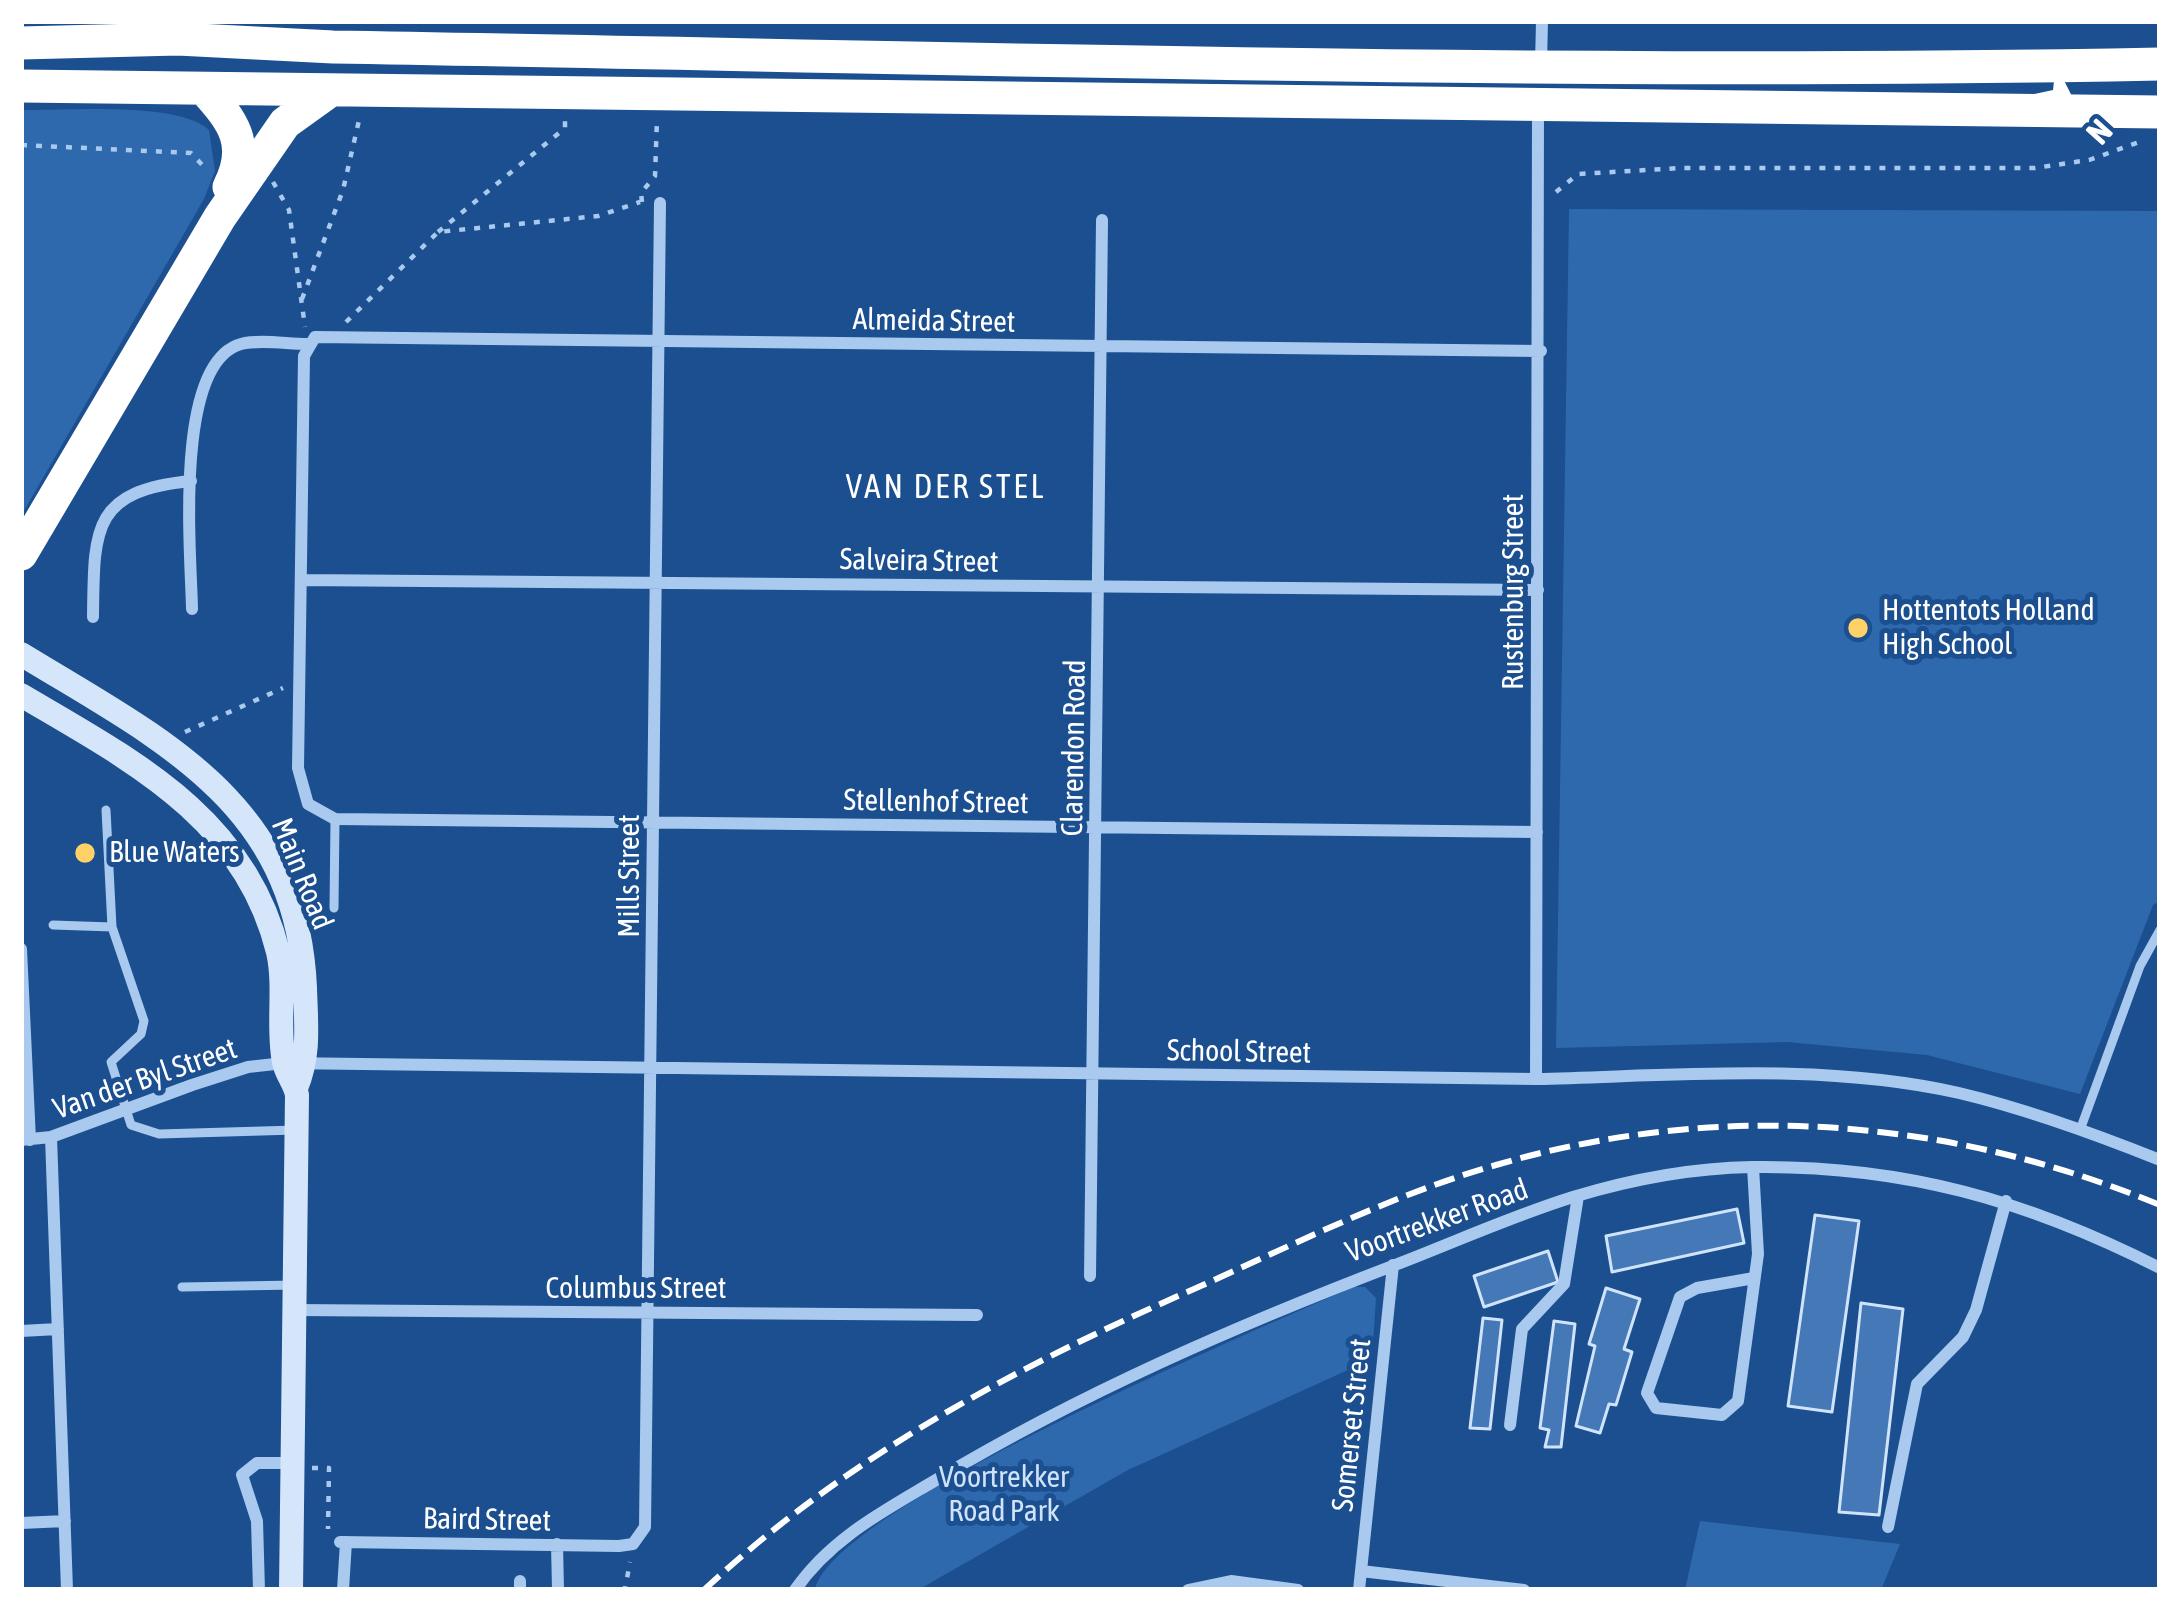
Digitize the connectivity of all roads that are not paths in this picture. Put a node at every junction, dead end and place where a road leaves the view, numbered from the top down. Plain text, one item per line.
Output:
1 (208, 21) edge
2 (292, 21) edge
3 (1542, 21) edge
4 (178, 39) junction
5 (21, 44) edge
6 (333, 47) junction
7 (2160, 64) edge
8 (1540, 65) junction
9 (21, 86) edge
10 (204, 88) junction
11 (346, 90) junction
12 (1538, 105) junction
13 (2157, 123) edge
14 (660, 203) road end
15 (224, 204) junction
16 (1102, 220) dead end
17 (658, 341) junction
18 (307, 344) junction
19 (1102, 347) junction
20 (1540, 351) junction
21 (191, 481) junction
22 (21, 554) edge
23 (301, 580) junction
24 (656, 583) junction
25 (1100, 587) junction
26 (1538, 590) junction
27 (192, 609) dead end
28 (93, 617) dead end
29 (21, 654) edge
30 (21, 695) edge
31 (106, 810) dead end
32 (335, 819) junction
33 (654, 823) junction
34 (1097, 828) junction
35 (1538, 832) junction
36 (334, 908) dead end
37 (53, 925) dead end
38 (112, 927) junction
39 (2160, 930) edge
40 (21, 955) edge
41 (295, 1063) junction
42 (652, 1070) junction
43 (1095, 1074) junction
44 (1536, 1079) junction
45 (123, 1111) junction
46 (296, 1130) junction
47 (2080, 1130) junction
48 (51, 1137) junction
49 (26, 1140) edge
50 (2160, 1160) edge
51 (1753, 1167) junction
52 (1578, 1196) junction
53 (2006, 1201) junction
54 (1394, 1265) junction
55 (2160, 1268) edge
56 (1090, 1276) dead end
57 (1754, 1278) junction
58 (182, 1287) dead end
59 (295, 1297) junction
60 (650, 1314) junction
61 (977, 1315) dead end
62 (58, 1329) junction
63 (21, 1331) edge
64 (1510, 1425) dead end
65 (302, 1466) junction
66 (64, 1521) junction
67 (21, 1523) edge
68 (1888, 1526) dead end
69 (557, 1544) junction
70 (633, 1544) joint
71 (1361, 1571) junction
72 (67, 1590) edge
73 (259, 1590) edge
74 (291, 1590) edge
75 (344, 1590) edge
76 (558, 1590) edge
77 (796, 1590) edge
78 (1188, 1590) edge
79 (1298, 1590) edge
80 (1359, 1590) edge
81 (1524, 1590) edge

1 - 4 highway
2 - 6 highway
3 - 8 street, Rustenburg Street
4 - 5 highway
4 - 6 highway
6 - 8 highway
7 - 8 highway
8 - 12 street, Rustenburg Street
9 - 10 highway
10 - 11 highway
10 - 15 highway
11 - 12 highway
11 - 15 highway
12 - 13 highway
12 - 20 street, Rustenburg Street
14 - 17 street, Mills Street
15 - 22 highway
16 - 19 street, Clarendon Road
17 - 18 street, Almeida Street
17 - 19 street, Almeida Street
17 - 24 street, Mills Street
18 - 21 street
18 - 23 street, Main Road
19 - 20 street, Almeida Street
19 - 25 street, Clarendon Road
20 - 26 street, Rustenburg Street
21 - 27 street
21 - 28 street
23 - 24 street, Salveira Street
23 - 32 street, Main Road
24 - 25 street, Salveira Street
24 - 33 street, Mills Street
25 - 26 street, Salveira Street
25 - 34 street, Clarendon Road
26 - 35 street, Rustenburg Street
29 - 41 main road, Main Road
30 - 41 main road, Main Road
31 - 38 lane
32 - 33 street, Stellenhof Street
32 - 36 lane
33 - 34 street, Stellenhof Street
33 - 42 street, Mills Street
34 - 35 street, Stellenhof Street
34 - 43 street, Clarendon Road
35 - 44 street, Rustenburg Street
37 - 38 lane
38 - 45 lane
39 - 47 lane
40 - 49 street
41 - 42 street, School Street
41 - 45 street, Van der Byl Street
41 - 46 main road, Main Road
42 - 43 street, School Street
42 - 60 street, Mills Street
43 - 44 street, School Street
43 - 56 street, Clarendon Road
44 - 47 street, School Street
45 - 46 lane
45 - 48 street, Van der Byl Street
46 - 59 main road, Main Road
47 - 50 street, School Street
48 - 49 street, Van der Byl Street
48 - 62 street
51 - 52 street, Voortrekker Road
51 - 53 street, Voortrekker Road
51 - 57 street
52 - 54 street, Voortrekker Road
52 - 64 street
53 - 55 street, Voortrekker Road
53 - 68 street
54 - 71 street, Somerset Street
54 - 77 street, Voortrekker Road
57 - 57 street
58 - 59 lane
59 - 60 street, Columbus Street
59 - 65 main road, Main Road
60 - 61 street, Columbus Street
60 - 70 street, Mills Street
62 - 63 street
62 - 66 street
65 - 73 street
65 - 74 main road, Main Road
66 - 67 street
66 - 72 street
69 - 70 street, Baird Street
69 - 75 street, Baird Street
69 - 76 street
71 - 80 street, Somerset Street
71 - 81 street
78 - 79 street

